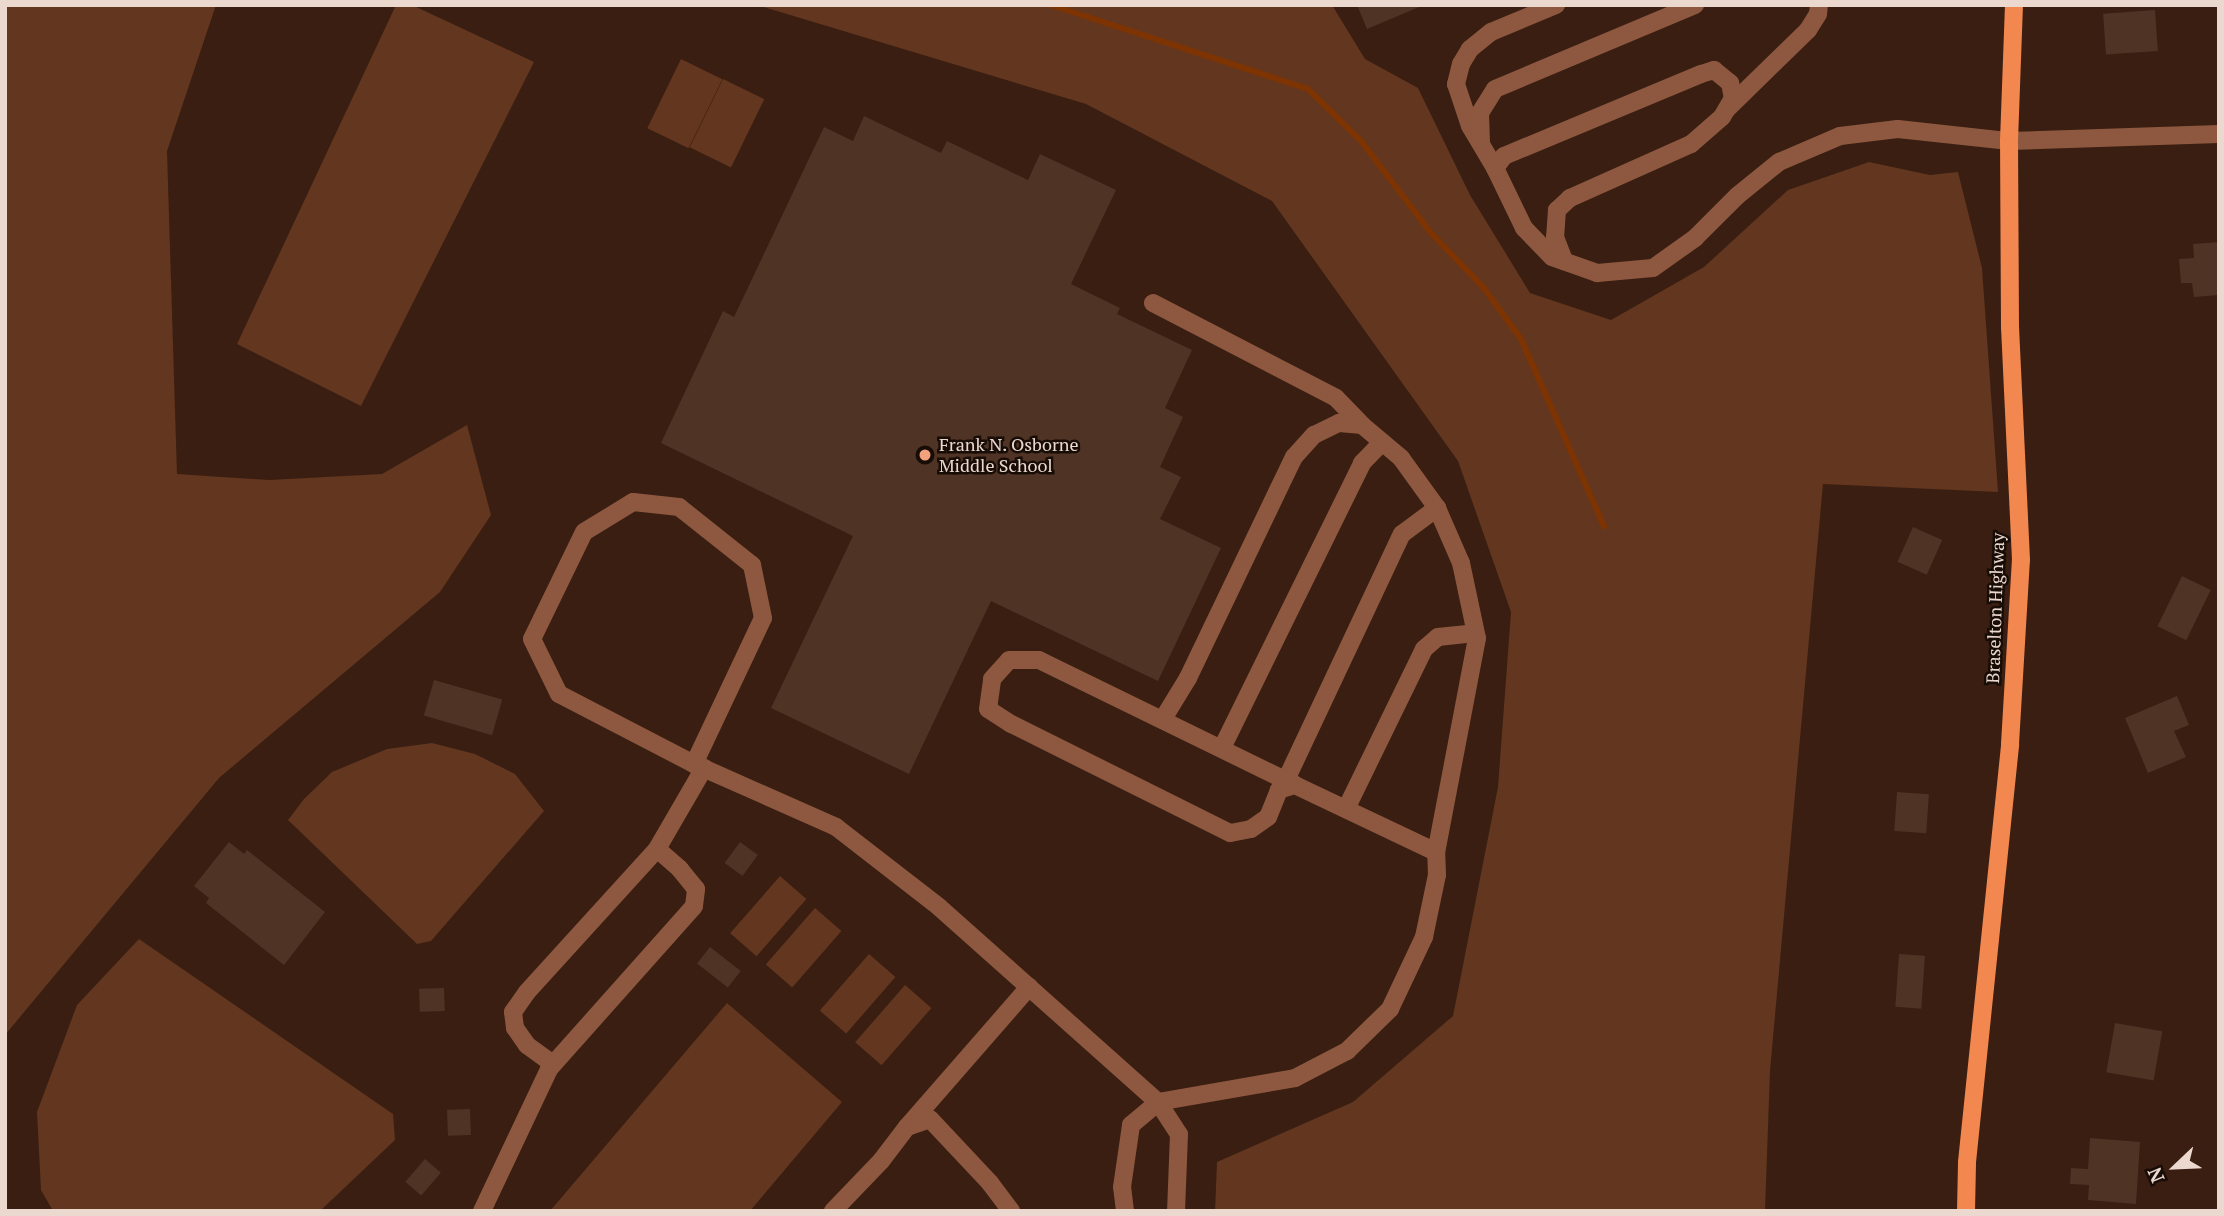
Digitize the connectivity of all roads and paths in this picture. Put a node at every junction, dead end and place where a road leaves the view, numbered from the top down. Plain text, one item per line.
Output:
1 (1556, 5) edge
2 (1695, 5) edge
3 (1819, 5) edge
4 (2014, 5) edge
5 (1727, 109) junction
6 (2219, 134) edge
7 (2009, 141) junction
8 (1481, 145) junction
9 (1495, 168) junction
10 (1563, 261) junction
11 (1153, 303) dead end
12 (1362, 425) junction
13 (1382, 442) junction
14 (1437, 508) junction
15 (1475, 633) junction
16 (1163, 719) junction
17 (1222, 748) junction
18 (699, 766) junction
19 (1291, 783) junction
20 (1346, 809) junction
21 (657, 849) junction
22 (1436, 852) junction
23 (1028, 987) junction
24 (553, 1064) junction
25 (1158, 1102) junction
26 (907, 1127) junction
27 (482, 1211) edge
28 (833, 1211) edge
29 (1011, 1211) edge
30 (1125, 1211) edge
31 (1177, 1211) edge
32 (1966, 1211) edge

1 - 8 street
2 - 8 street
3 - 5 street
4 - 7 main road, Braselton Highway
5 - 9 street
5 - 10 street
6 - 7 street
7 - 10 street
7 - 32 main road, Braselton Highway
8 - 9 street
9 - 10 street
11 - 12 street
12 - 13 street
12 - 16 street
13 - 14 street
13 - 17 street
14 - 15 street
14 - 19 street
15 - 20 street
15 - 22 street
16 - 17 street
16 - 19 street
17 - 19 street
18 - 18 street
18 - 21 street
18 - 23 street
19 - 20 street
20 - 22 street
21 - 24 street
21 - 24 street
22 - 25 street
23 - 25 street
23 - 26 street
24 - 27 street
25 - 30 street
25 - 31 street
26 - 28 street
26 - 29 street

